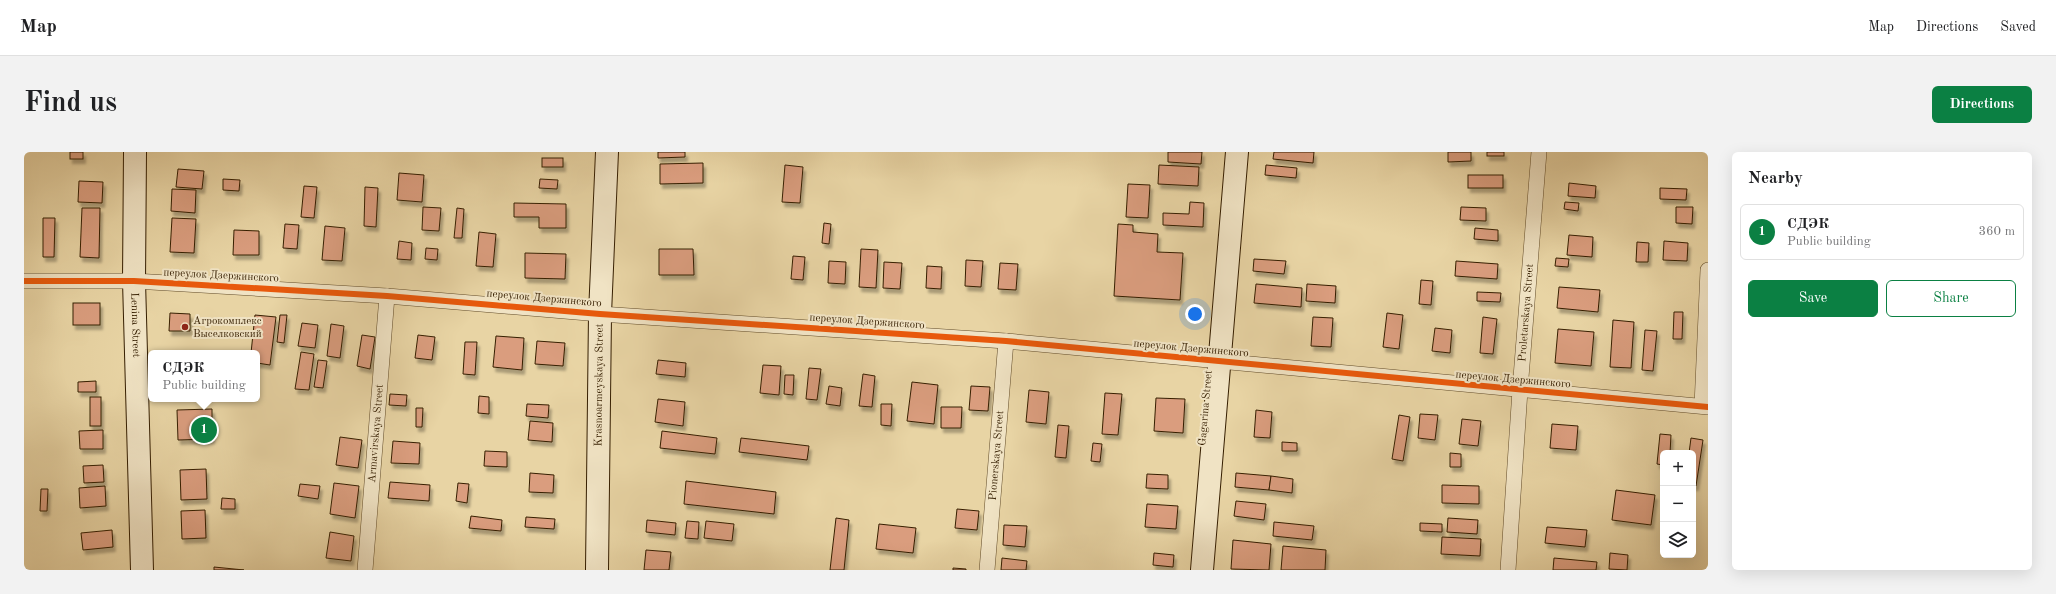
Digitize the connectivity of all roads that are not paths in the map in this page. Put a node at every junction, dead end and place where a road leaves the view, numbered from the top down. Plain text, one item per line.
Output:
1 (135, 152) edge
2 (607, 152) edge
3 (1237, 152) edge
4 (1539, 152) edge
5 (1708, 270) edge
6 (24, 280) edge
7 (134, 281) junction
8 (387, 296) junction
9 (600, 314) junction
10 (1006, 342) junction
11 (1220, 362) junction
12 (1520, 390) junction
13 (1705, 407) edge
14 (142, 570) edge
15 (365, 570) edge
16 (597, 570) edge
17 (987, 570) edge
18 (1202, 570) edge
19 (1508, 570) edge

1 - 7 street, Lenina Street
2 - 9 street, Krasnoarmeyskaya Street
3 - 11 street, Gagarina Street
4 - 12 street, Proletarskaya Street
5 - 13 street
6 - 7 street, переулок Дзержинского
7 - 8 street, переулок Дзержинского
7 - 14 street, Lenina Street
8 - 9 street, переулок Дзержинского
8 - 15 street, Armavirskaya Street
9 - 10 street, переулок Дзержинского
9 - 16 street, Krasnoarmeyskaya Street
10 - 11 street, переулок Дзержинского
10 - 17 street, Pionerskaya Street
11 - 12 street, переулок Дзержинского
11 - 18 street, Gagarina Street
12 - 13 street, переулок Дзержинского
12 - 19 street, Proletarskaya Street

